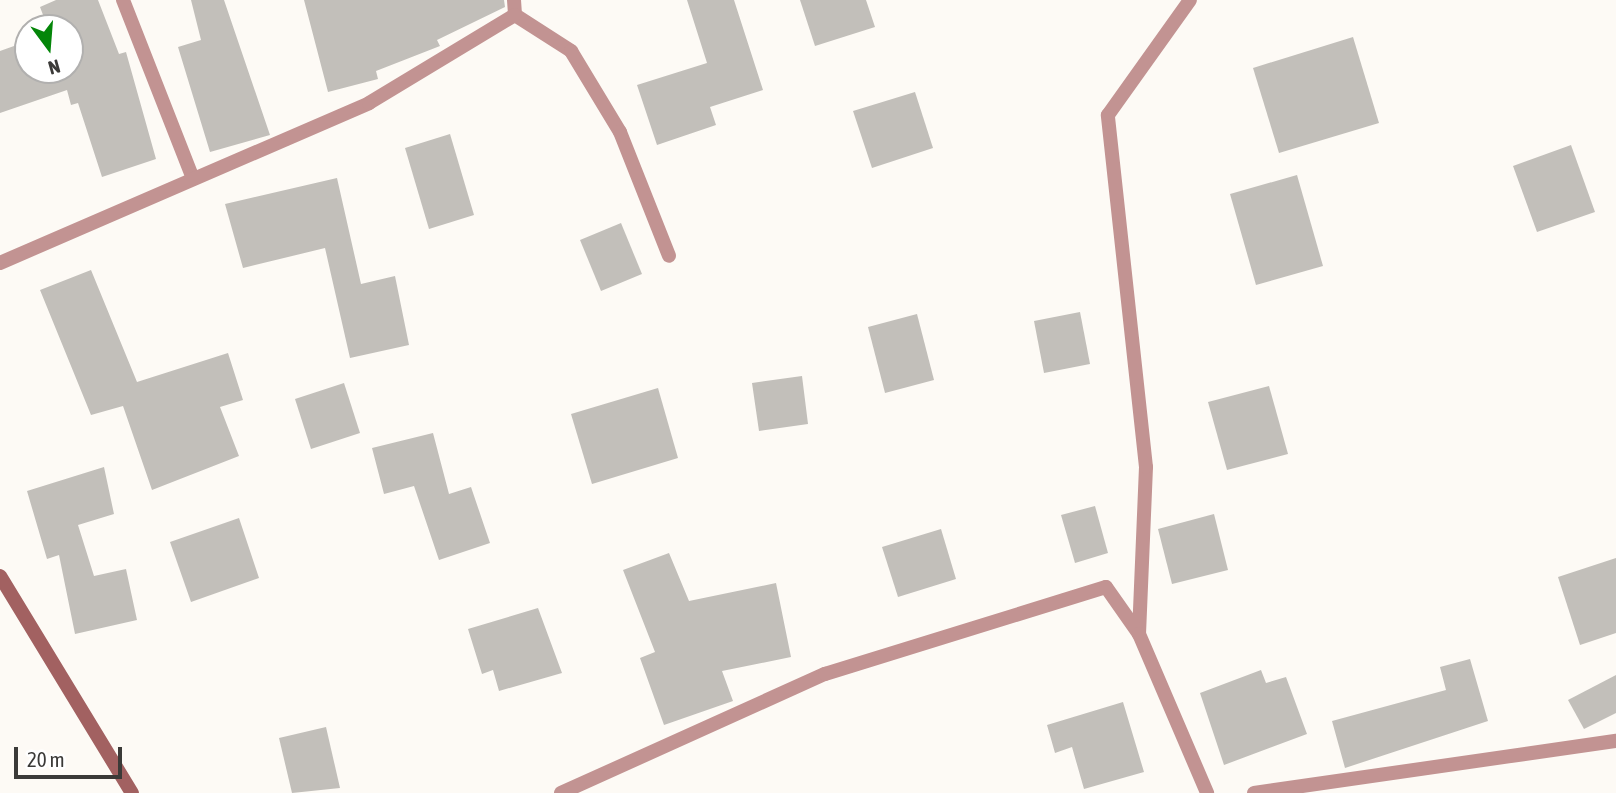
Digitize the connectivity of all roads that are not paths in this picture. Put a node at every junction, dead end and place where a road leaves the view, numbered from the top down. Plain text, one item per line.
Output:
1 (123, 0) edge
2 (514, 0) edge
3 (1190, 0) edge
4 (515, 15) junction
5 (193, 179) junction
6 (669, 256) dead end
7 (0, 263) edge
8 (0, 576) edge
9 (1139, 634) junction
10 (1616, 741) edge
11 (132, 793) edge
12 (561, 793) edge
13 (1207, 793) edge
14 (1254, 793) edge

1 - 5 street
2 - 4 street
3 - 9 street
4 - 5 street
4 - 6 street
5 - 7 street
8 - 11 main road
9 - 12 street
9 - 13 street
10 - 14 street

